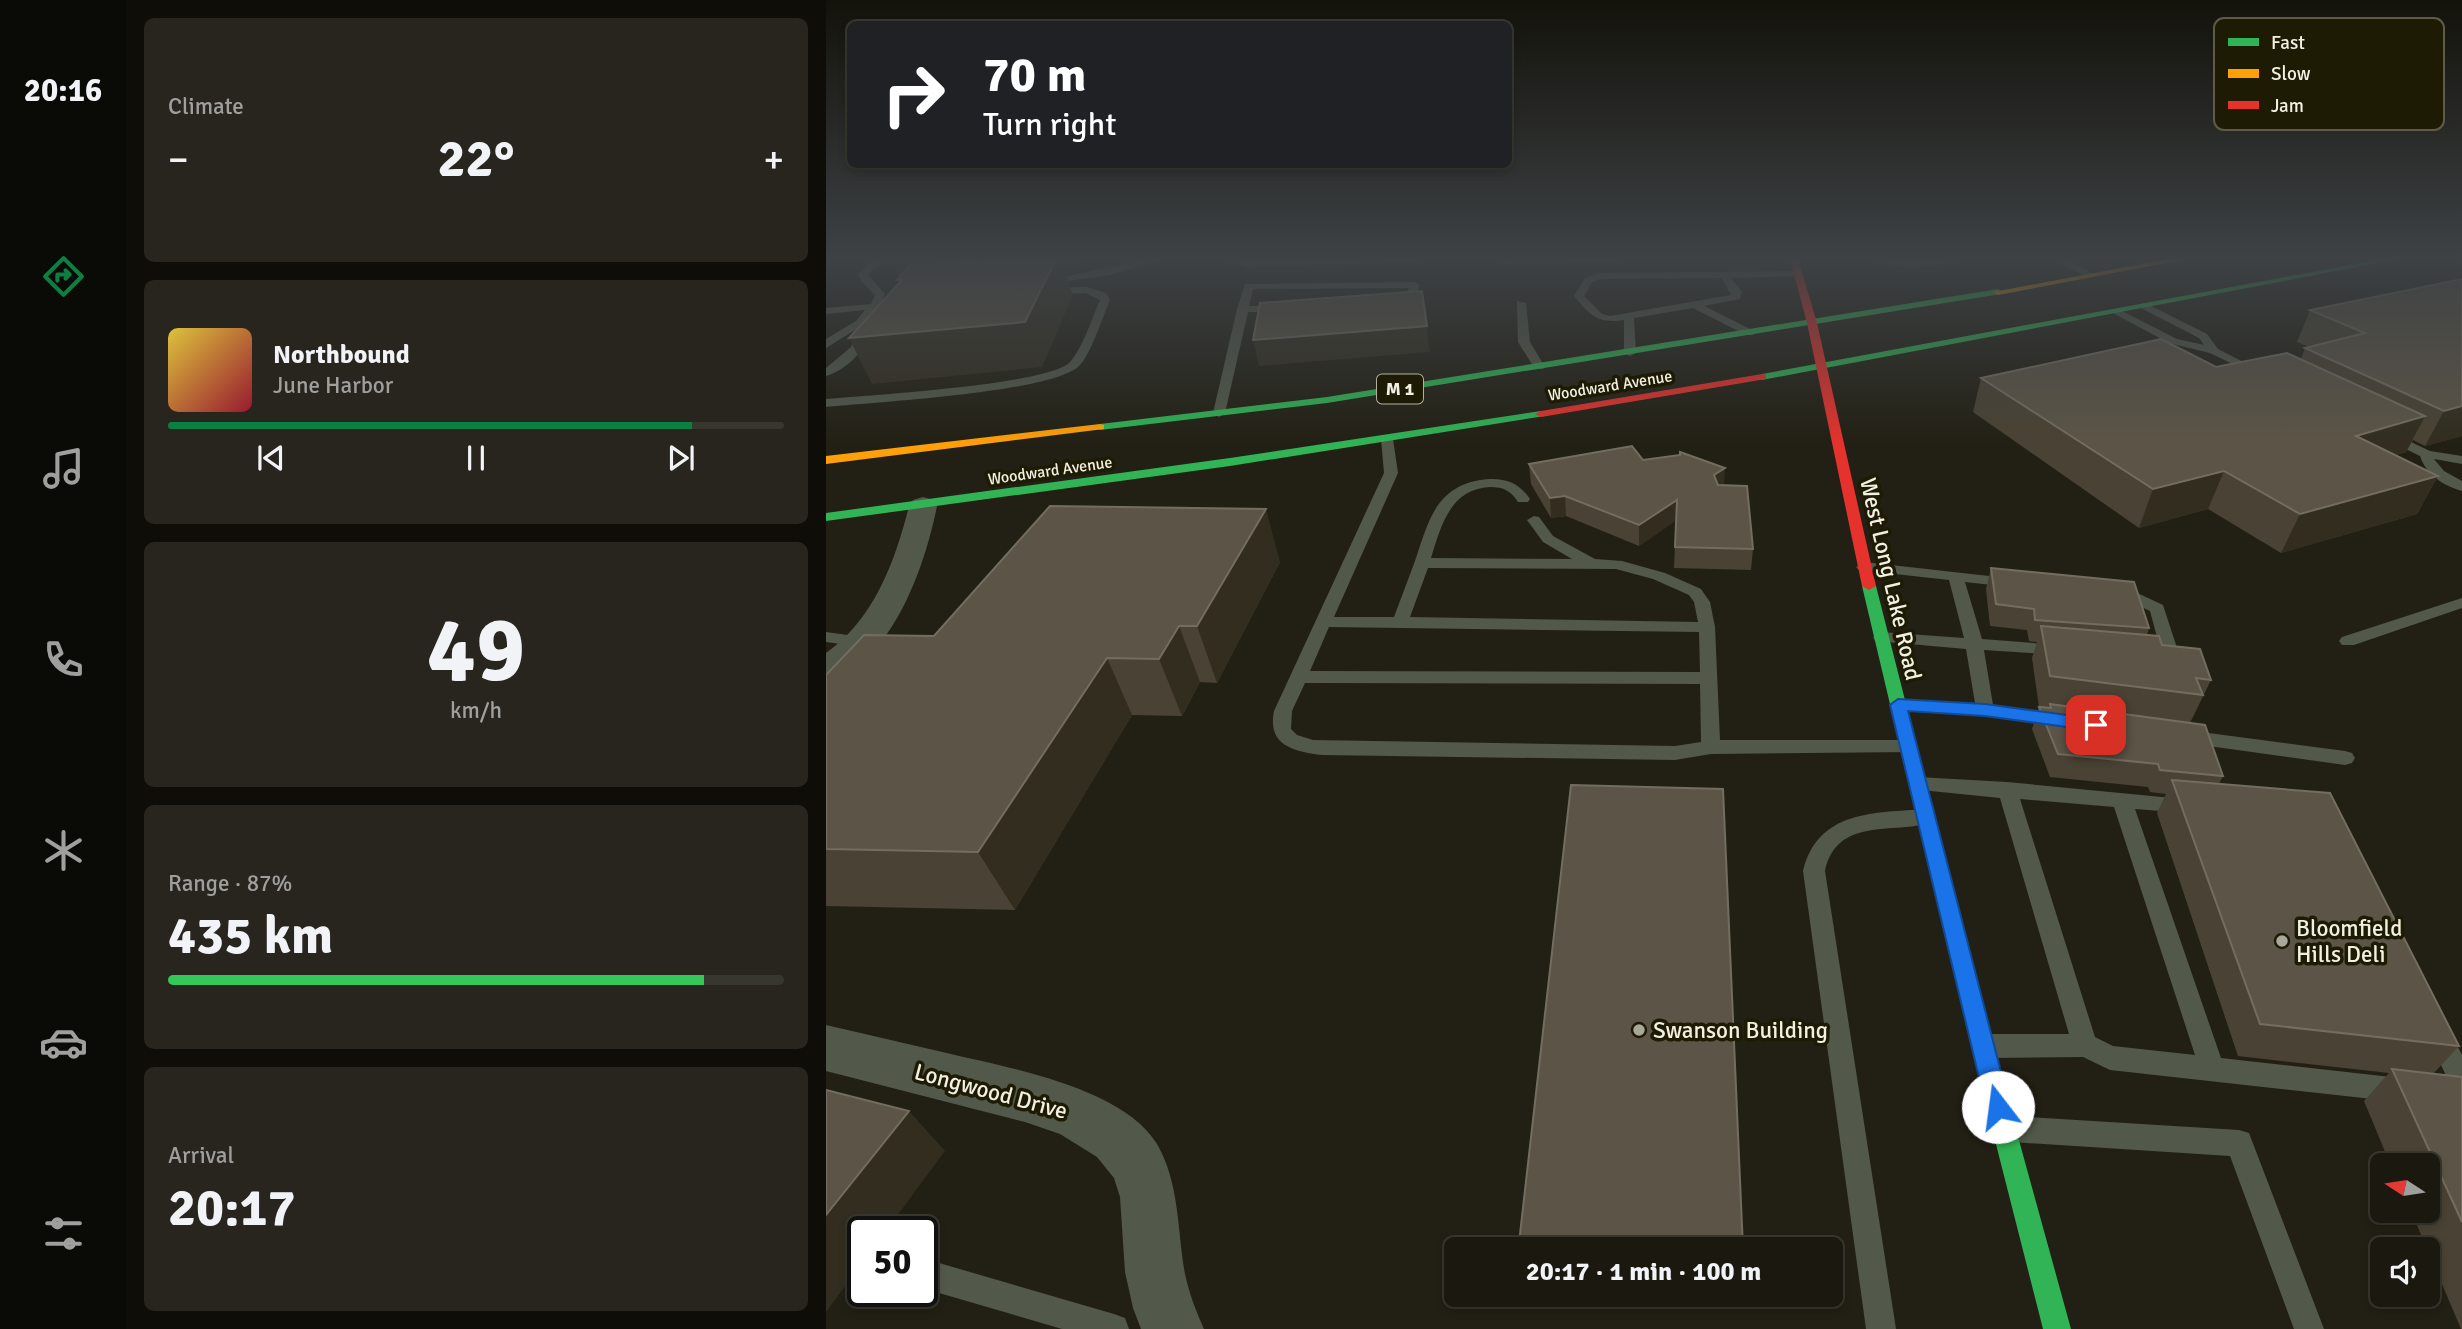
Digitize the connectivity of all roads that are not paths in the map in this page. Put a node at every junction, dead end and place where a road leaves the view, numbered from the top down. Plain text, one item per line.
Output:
1 (1095, 321) edge
2 (1239, 321) edge
3 (1522, 321) edge
4 (1629, 321) edge
5 (1727, 321) edge
6 (1824, 321) edge
7 (2040, 321) edge
8 (2068, 321) edge
9 (2134, 321) edge
10 (2175, 321) edge
11 (860, 323) joint
12 (1812, 323) junction
13 (2025, 329) junction
14 (1751, 333) junction
15 (826, 345) edge
16 (2214, 351) junction
17 (1630, 353) junction
18 (1539, 367) junction
19 (1821, 367) junction
20 (826, 373) edge
21 (2264, 375) edge
22 (826, 404) edge
23 (1219, 413) junction
24 (2376, 429) edge
25 (1387, 439) junction
26 (986, 441) junction
27 (2426, 454) junction
28 (826, 460) edge
29 (2462, 460) edge
30 (933, 464) dead end
31 (2462, 486) edge
32 (1523, 499) dead end
33 (916, 500) junction
34 (826, 517) edge
35 (1534, 520) dead end
36 (1422, 563) junction
37 (1593, 564) junction
38 (1864, 568) junction
39 (1956, 577) junction
40 (2022, 583) edge
41 (2101, 591) edge
42 (2462, 603) edge
43 (1323, 622) junction
44 (1399, 622) junction
45 (1707, 626) junction
46 (1881, 636) junction
47 (826, 637) edge
48 (2348, 641) dead end
49 (862, 642) junction
50 (1974, 642) junction
51 (2081, 652) edge
52 (2135, 657) edge
53 (1298, 677) junction
54 (1708, 678) junction
55 (828, 686) edge
56 (1898, 705) junction
57 (1985, 710) junction
58 (2082, 723) edge
59 (2165, 734) edge
60 (1711, 747) junction
61 (1909, 747) junction
62 (2345, 758) dead end
63 (1918, 784) junction
64 (2007, 789) junction
65 (2122, 799) junction
66 (2205, 806) edge
67 (1926, 817) junction
68 (2432, 1021) edge
69 (2085, 1045) junction
70 (1982, 1046) junction
71 (826, 1048) edge
72 (2212, 1069) junction
73 (2457, 1091) edge
74 (2420, 1092) edge
75 (2003, 1128) junction
76 (938, 1278) edge
77 (1114, 1329) edge
78 (1172, 1329) edge
79 (1881, 1329) edge
80 (2057, 1329) edge
81 (2309, 1329) edge

1 - 22 lane
2 - 23 lane
3 - 18 lane
4 - 17 lane
5 - 14 lane
6 - 12 main road, Woodward Avenue / M 1
7 - 13 main road
8 - 13 main road, Woodward Avenue
9 - 16 lane
10 - 16 lane
11 - 15 lane
11 - 20 lane
12 - 14 main road, Woodward Avenue / M 1
12 - 19 main road, West Long Lake Road
13 - 19 main road, Woodward Avenue
14 - 17 main road, Woodward Avenue / M 1
16 - 21 lane
17 - 18 main road, Woodward Avenue / M 1
18 - 23 main road, Woodward Avenue / M 1
19 - 25 main road, Woodward Avenue
19 - 38 main road, West Long Lake Road
23 - 26 main road, Woodward Avenue / M 1
24 - 27 lane
25 - 33 main road, Woodward Avenue
25 - 43 lane
26 - 28 main road, Woodward Avenue / M 1
26 - 30 main road
27 - 29 lane
27 - 31 lane
32 - 36 lane
33 - 34 main road, Woodward Avenue
33 - 49 street
35 - 37 lane
36 - 37 lane
36 - 44 lane
37 - 45 lane
38 - 39 lane
38 - 46 main road, West Long Lake Road
39 - 40 lane
39 - 50 lane
41 - 52 lane
42 - 48 lane
43 - 44 lane
43 - 53 lane
44 - 45 lane
45 - 54 lane
46 - 50 lane
46 - 56 main road, West Long Lake Road
47 - 49 lane
49 - 55 street
50 - 51 lane
50 - 57 lane
53 - 54 lane
53 - 60 lane
54 - 60 lane
56 - 57 lane
56 - 61 main road, West Long Lake Road
57 - 58 lane
59 - 62 lane
60 - 61 lane
61 - 63 main road, West Long Lake Road
63 - 64 lane
63 - 67 main road, West Long Lake Road
64 - 65 lane
64 - 69 lane
65 - 66 lane
65 - 72 lane
67 - 70 main road, West Long Lake Road
67 - 79 lane
68 - 73 lane
69 - 70 lane
69 - 72 lane
70 - 75 main road, West Long Lake Road
71 - 78 street, Longwood Drive
72 - 74 lane
75 - 80 main road, West Long Lake Road
75 - 81 lane
76 - 77 lane

